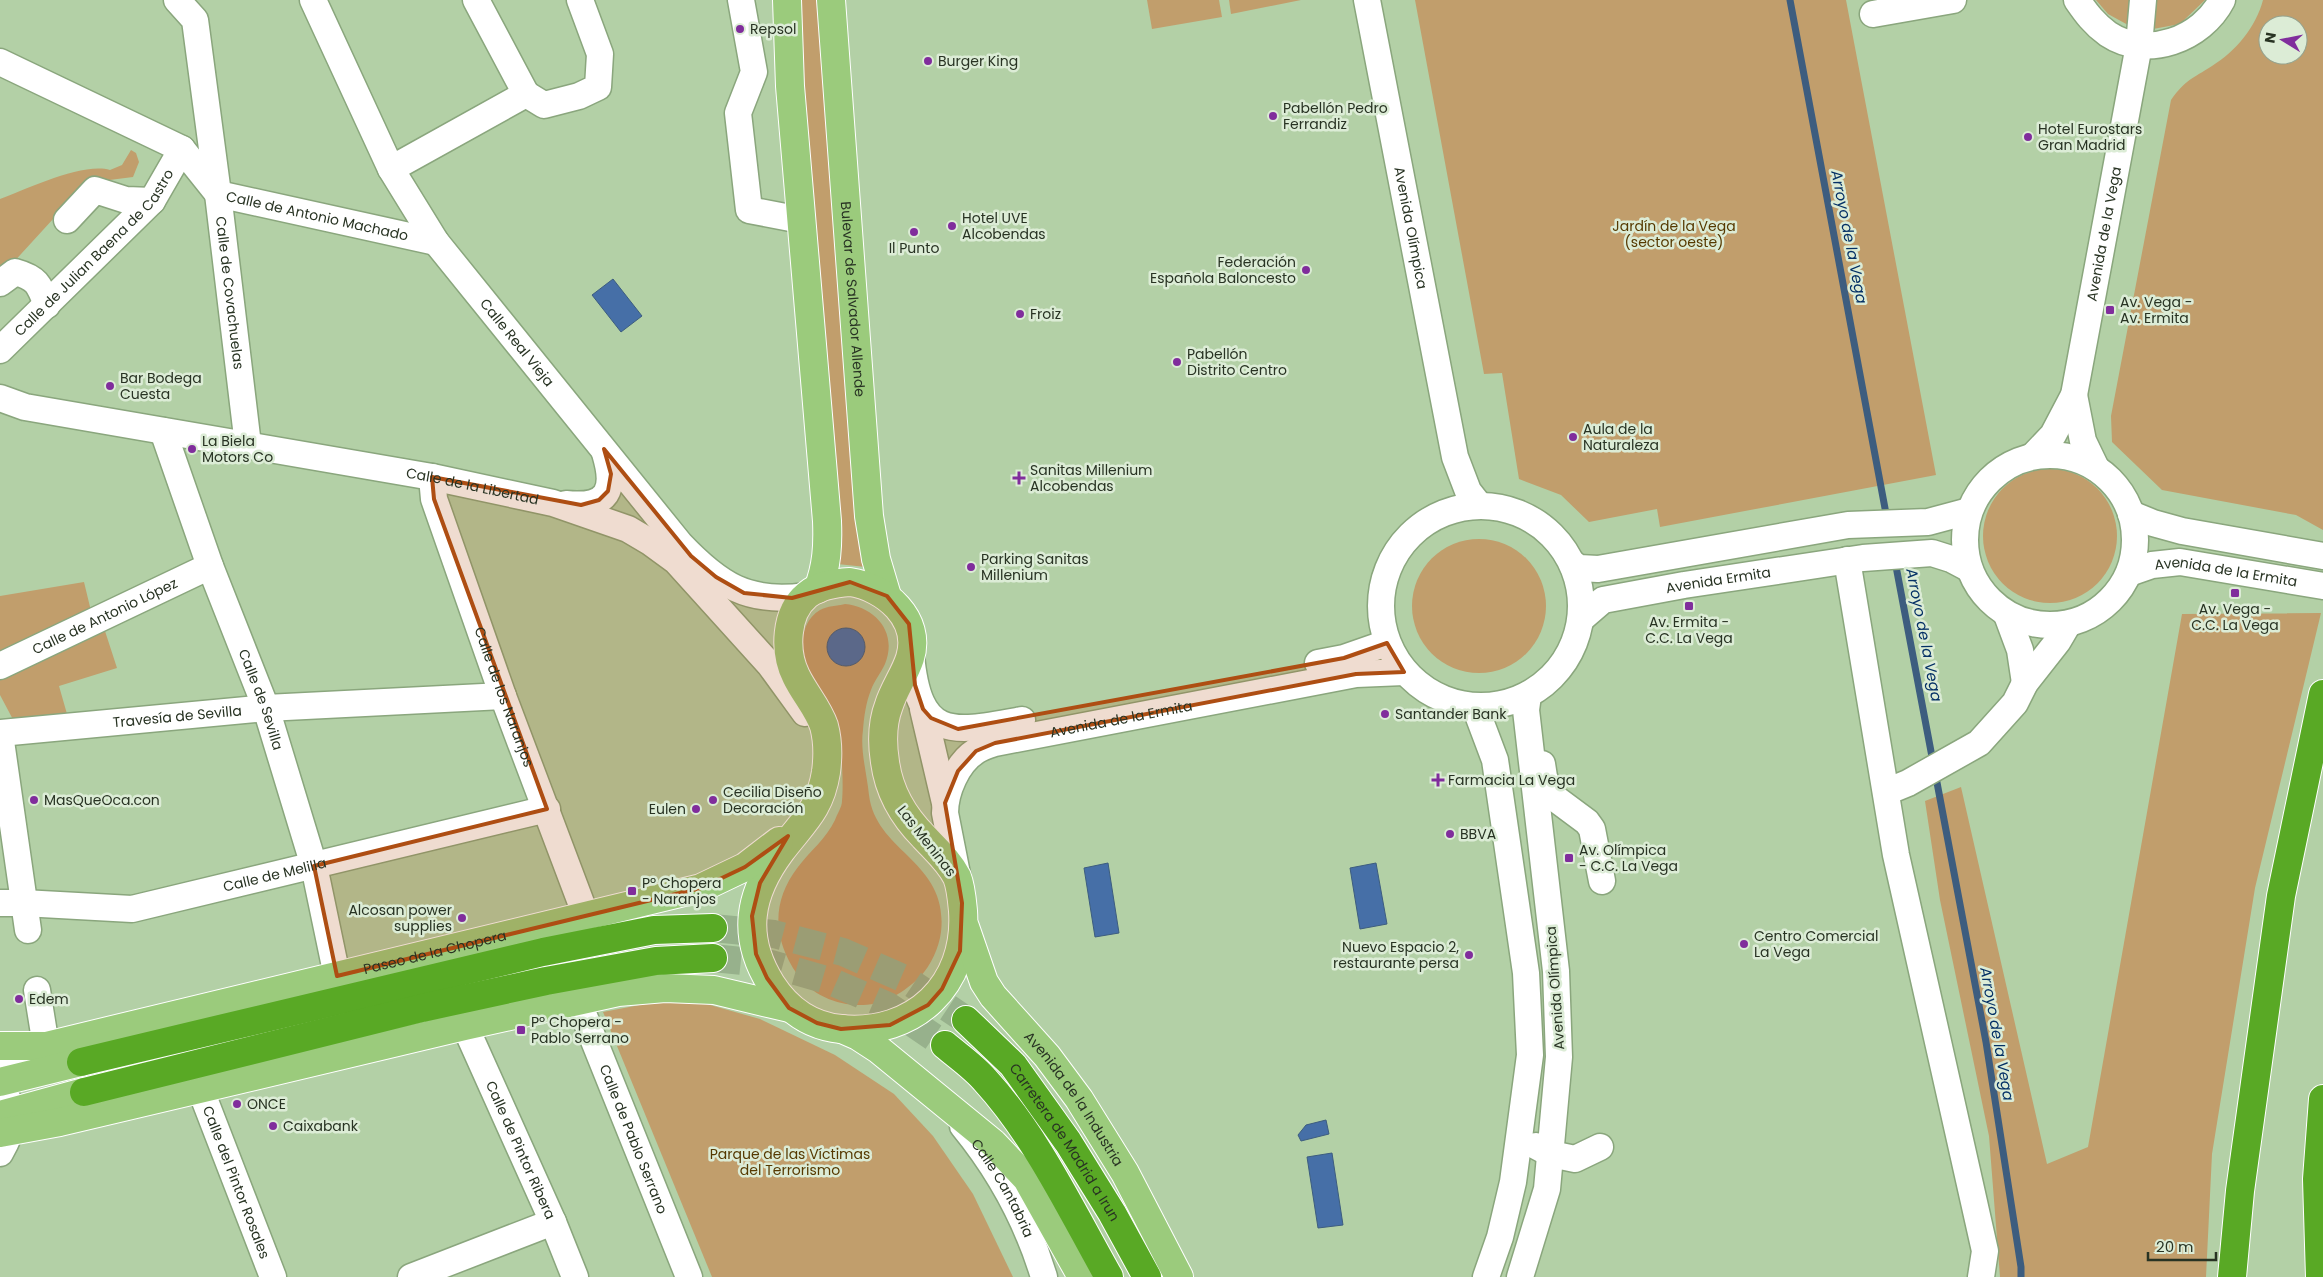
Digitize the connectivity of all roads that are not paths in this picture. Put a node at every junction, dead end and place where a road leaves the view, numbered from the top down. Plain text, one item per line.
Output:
1 (177, 0) edge
2 (313, 0) edge
3 (476, 0) edge
4 (580, 0) edge
5 (594, 0) edge
6 (741, 0) edge
7 (787, 0) edge
8 (1368, 0) edge
9 (1953, 0) edge
10 (2078, 0) edge
11 (2143, 0) edge
12 (2222, 0) edge
13 (834, 4) edge
14 (1873, 14) dead end
15 (2139, 45) junction
16 (598, 47) junction
17 (0, 62) edge
18 (754, 72) junction
19 (790, 86) junction
20 (526, 94) junction
21 (182, 149) junction
22 (391, 169) junction
23 (218, 194) junction
24 (152, 200) junction
25 (67, 220) dead end
26 (801, 220) junction
27 (436, 242) junction
28 (0, 283) edge
29 (46, 305) junction
30 (0, 350) edge
31 (2074, 395) junction
32 (0, 398) edge
33 (25, 407) junction
34 (0, 414) edge
35 (162, 431) junction
36 (248, 445) junction
37 (604, 449) junction
38 (2033, 456) junction
39 (1455, 457) junction
40 (2096, 468) junction
41 (432, 477) junction
42 (553, 503) junction
43 (1479, 505) junction
44 (1969, 511) junction
45 (1444, 512) junction
46 (2131, 514) junction
47 (2323, 556) edge
48 (1855, 559) junction
49 (1572, 563) junction
50 (210, 566) junction
51 (1968, 568) junction
52 (2128, 573) junction
53 (2323, 586) edge
54 (812, 592) junction
55 (887, 596) junction
56 (2007, 615) junction
57 (1581, 619) junction
58 (2068, 624) junction
59 (1387, 643) junction
60 (911, 655) junction
61 (0, 666) edge
62 (1404, 672) junction
63 (2025, 683) junction
64 (2323, 694) edge
65 (504, 696) junction
66 (1527, 703) junction
67 (1475, 707) junction
68 (266, 708) junction
69 (923, 709) junction
70 (0, 734) edge
71 (826, 772) junction
72 (1897, 788) junction
73 (945, 803) junction
74 (547, 809) junction
75 (807, 821) junction
76 (314, 866) junction
77 (958, 880) junction
78 (1602, 882) dead end
79 (12, 903) edge
80 (586, 916) junction
81 (964, 925) junction
82 (713, 928) tunnel mouth
83 (28, 930) dead end
84 (713, 958) tunnel mouth
85 (336, 976) junction
86 (37, 990) dead end
87 (578, 1001) junction
88 (789, 1008) junction
89 (966, 1020) tunnel mouth
90 (465, 1026) junction
91 (841, 1029) junction
92 (945, 1045) tunnel mouth
93 (0, 1046) edge
94 (49, 1057) junction
95 (0, 1060) edge
96 (81, 1062) joint
97 (0, 1082) edge
98 (200, 1088) junction
99 (84, 1092) joint
100 (2323, 1099) edge
101 (947, 1106) junction
102 (8, 1121) edge
103 (1522, 1122) junction
104 (1600, 1147) dead end
105 (1551, 1154) junction
106 (553, 1222) junction
107 (1041, 1273) edge
108 (273, 1277) edge
109 (411, 1277) edge
110 (575, 1277) edge
111 (689, 1277) edge
112 (1082, 1277) edge
113 (1109, 1277) edge
114 (1147, 1277) edge
115 (1179, 1277) edge
116 (1486, 1277) edge
117 (1520, 1277) edge
118 (1981, 1277) edge
119 (2232, 1277) edge
120 (2320, 1277) edge

1 - 23 street, Calle de Covachuelas
2 - 22 street, Calle Real Vieja
3 - 20 street
4 - 16 street
5 - 16 street
6 - 18 street
7 - 19 main road
8 - 39 street, Avenida Olímpica
9 - 14 street
10 - 15 street
11 - 15 street, Avenida de la Vega
12 - 15 street
13 - 55 main road, Bulevar de Salvador Allende
15 - 31 street, Avenida de la Vega
16 - 20 street
17 - 21 street, Calle de Antonio Machado
18 - 19 street
18 - 26 street
19 - 26 main road
20 - 22 street
21 - 23 street, Calle de Antonio Machado
21 - 24 street, Calle de Julian Baena de Castro
22 - 27 street, Calle Real Vieja
23 - 27 street, Calle de Antonio Machado
23 - 36 street, Calle de Covachuelas
24 - 25 street
24 - 29 street, Calle de Julian Baena de Castro
26 - 54 main road
27 - 37 street, Calle Real Vieja
28 - 29 street
29 - 30 street, Calle de Julian Baena de Castro
31 - 38 street, Avenida de la Vega
31 - 40 street, Avenida de la Vega
32 - 33 street, Calle de la Libertad
33 - 34 street
33 - 35 street, Calle de la Libertad
35 - 36 street, Calle de la Libertad
35 - 50 street, Calle de Sevilla
36 - 41 street, Calle de la Libertad
37 - 42 street
37 - 54 street, Calle Real Vieja
38 - 40 street
38 - 44 street
39 - 43 street, Avenida Olímpica
39 - 45 street, Avenida Olímpica
40 - 46 street
41 - 42 street, Calle de la Libertad
41 - 65 street, Calle de los Naranjos
42 - 71 street, Calle de la Libertad
43 - 45 street
43 - 49 street
44 - 49 street
44 - 51 street
45 - 59 street
46 - 47 street
46 - 52 street
48 - 51 street, Avenida Ermita
48 - 57 street, Avenida Ermita
48 - 72 street
49 - 57 street
50 - 61 street, Calle de Antonio López
50 - 68 street, Calle de Sevilla
51 - 56 street
52 - 53 street, Avenida de la Ermita
52 - 58 street
54 - 55 main road, Las Meninas
54 - 71 main road, Las Meninas
55 - 60 main road, Las Meninas
56 - 58 street
56 - 63 street
57 - 66 street
58 - 63 street
59 - 62 street
59 - 69 street, Avenida de la Ermita
60 - 69 street
60 - 77 main road, Las Meninas
62 - 67 street
62 - 73 street, Avenida de la Ermita
63 - 72 street
64 - 119 highway
65 - 68 street, Travesía de Sevilla
65 - 74 street, Calle de los Naranjos
66 - 67 street
66 - 78 street
66 - 105 street, Avenida Olímpica
67 - 103 street, Avenida Olímpica
68 - 70 street, Travesía de Sevilla
68 - 76 street, Calle de Sevilla
69 - 73 street
70 - 79 street
71 - 75 main road, Las Meninas
72 - 118 street
73 - 77 street, Avenida de la Ermita
74 - 76 street, Calle de Melilla
74 - 80 street, Calle de los Naranjos
75 - 80 main road, Paseo de la Chopera
75 - 88 main road, Las Meninas
76 - 79 street, Calle de Melilla
76 - 85 street, Calle de Sevilla
77 - 81 main road, Las Meninas
79 - 83 street
80 - 85 main road, Paseo de la Chopera
81 - 91 main road, Las Meninas
81 - 115 main road, Avenida de la Industria
82 - 96 highway
84 - 99 highway
85 - 94 main road, Paseo de la Chopera
86 - 94 street
87 - 88 main road
87 - 90 main road
87 - 111 street, Calle de Pablo Serrano
88 - 91 main road, Las Meninas
89 - 114 highway, Carretera de Madrid a Irun
90 - 98 main road
90 - 106 street, Calle de Pintor Ribera
91 - 101 main road
92 - 113 highway, Carretera de Madrid a Irun
93 - 94 main road
94 - 95 street
94 - 96 main road
94 - 97 main road, Paseo de la Chopera
98 - 102 main road
98 - 108 street, Calle del Pintor Rosales
99 - 102 main road
100 - 120 highway
101 - 107 street, Calle Cantabria
101 - 112 main road
103 - 105 street
103 - 116 street, Avenida Olímpica
104 - 105 street
105 - 117 street, Avenida Olímpica
106 - 109 street
106 - 110 street, Calle de Pintor Ribera

